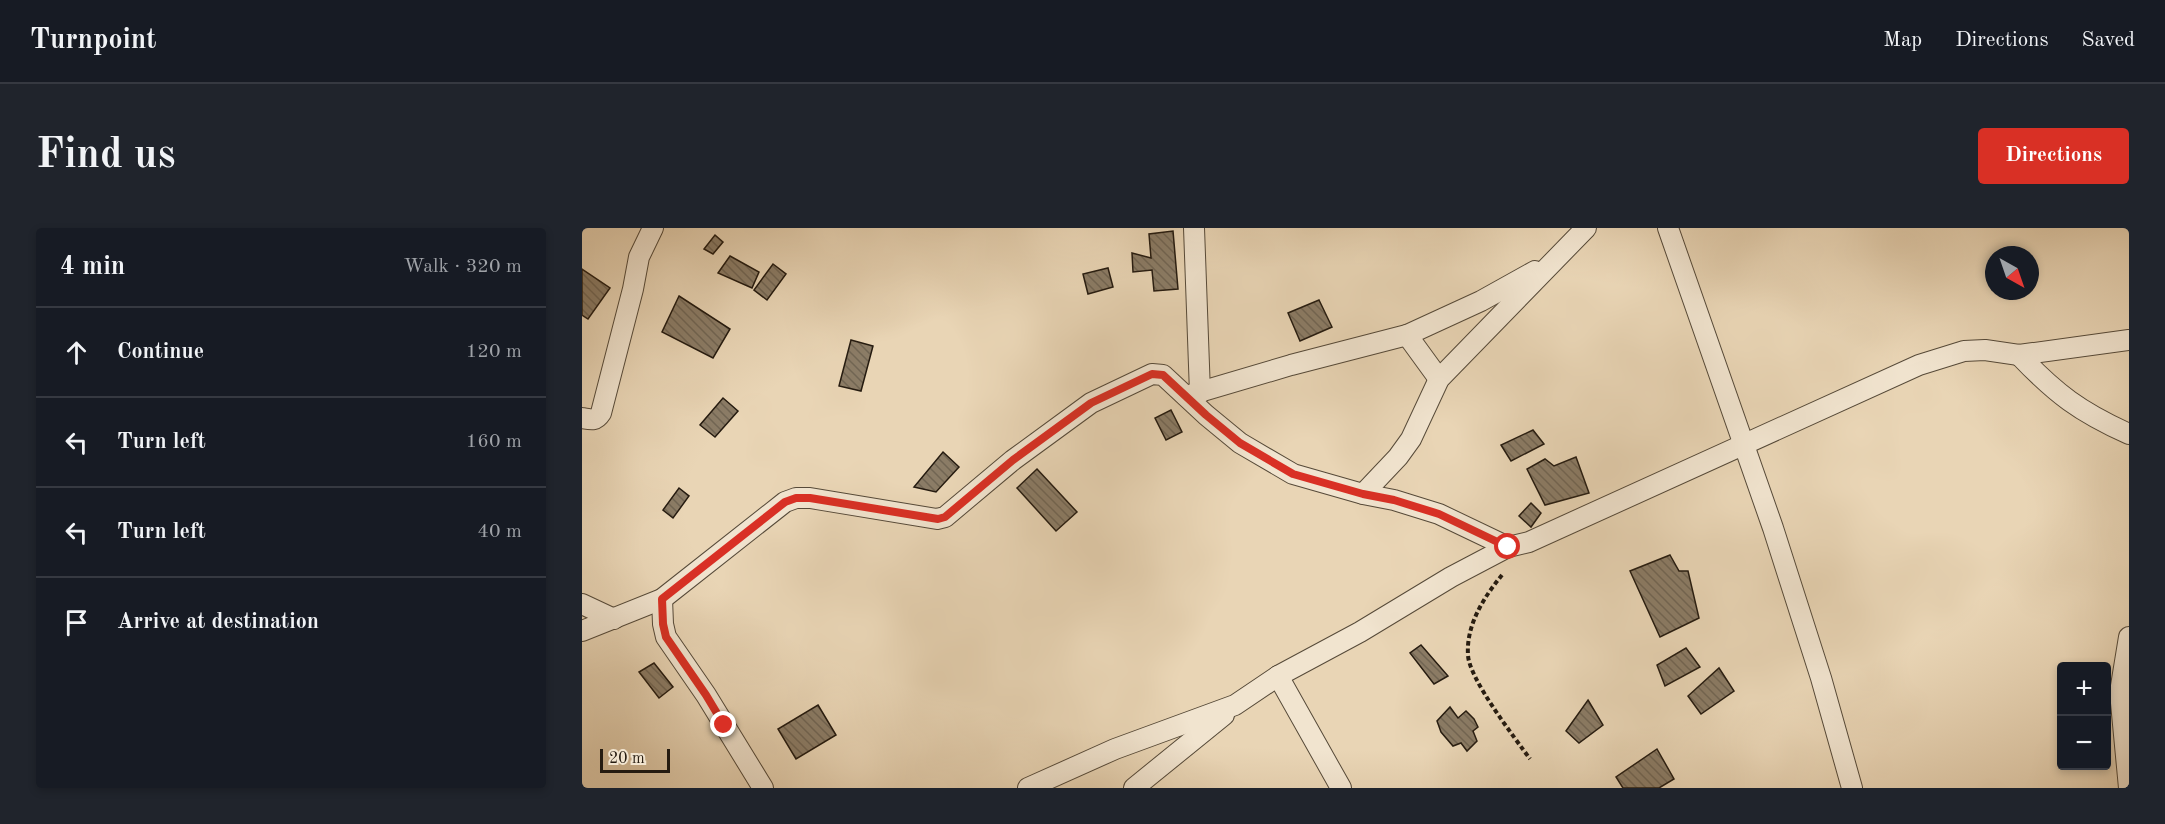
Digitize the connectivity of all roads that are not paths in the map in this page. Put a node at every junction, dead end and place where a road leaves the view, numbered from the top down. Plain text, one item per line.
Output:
1 (653, 228) edge
2 (1194, 228) edge
3 (1586, 228) edge
4 (1668, 228) edge
5 (1551, 263) junction
6 (1407, 334) junction
7 (2129, 340) edge
8 (2019, 355) junction
9 (1439, 379) junction
10 (1193, 394) junction
11 (582, 418) edge
12 (2129, 434) edge
13 (1744, 445) junction
14 (1363, 494) junction
15 (1508, 547) junction
16 (662, 599) junction
17 (582, 604) edge
18 (614, 619) junction
19 (582, 632) edge
20 (2129, 637) edge
21 (1278, 676) junction
22 (1235, 705) junction
23 (763, 788) edge
24 (1028, 788) edge
25 (1134, 788) edge
26 (1341, 788) edge
27 (1852, 788) edge
28 (2129, 788) edge

1 - 11 street
2 - 10 street
3 - 5 street
4 - 13 street
5 - 6 street
5 - 9 street
6 - 9 street
6 - 10 street
7 - 8 street
8 - 12 street
8 - 13 street
9 - 14 street
10 - 14 street
10 - 16 street
13 - 15 street
13 - 27 street
14 - 15 street
15 - 21 street
16 - 18 street
16 - 23 street
17 - 18 street
18 - 19 street
20 - 28 street
21 - 22 street
21 - 26 street
22 - 24 street
22 - 25 street

